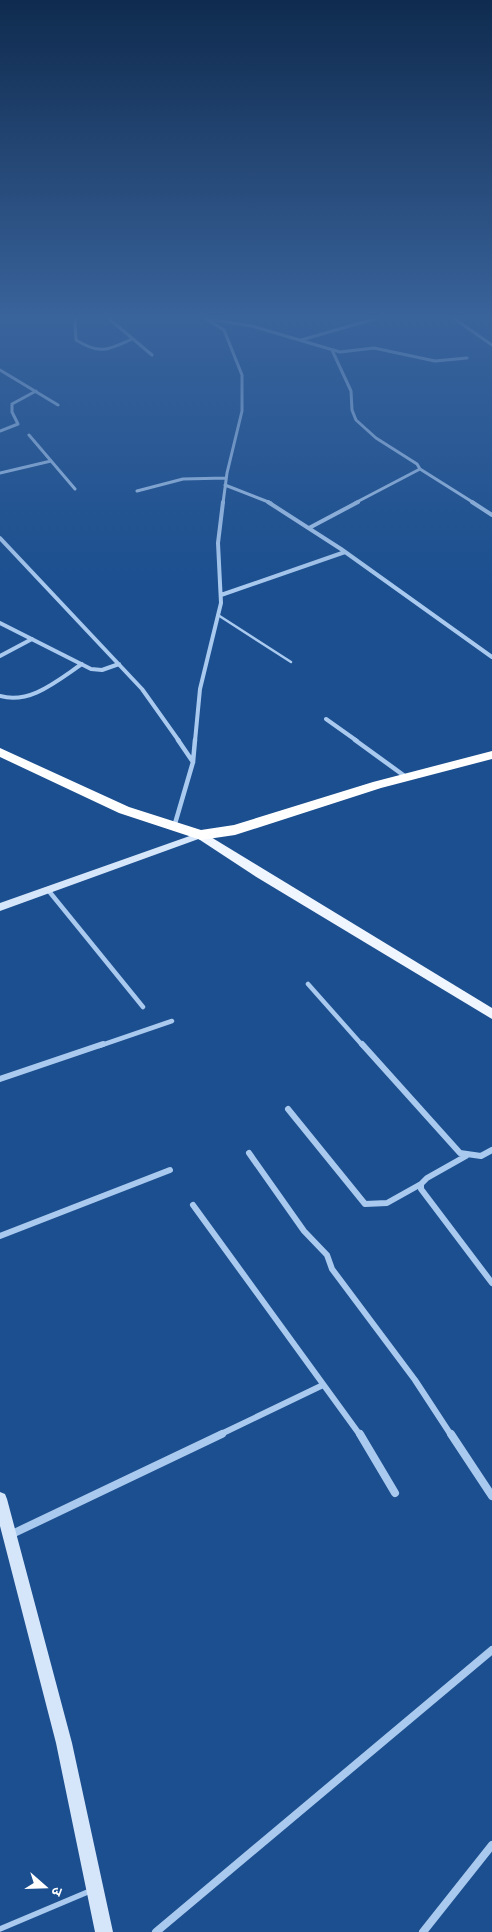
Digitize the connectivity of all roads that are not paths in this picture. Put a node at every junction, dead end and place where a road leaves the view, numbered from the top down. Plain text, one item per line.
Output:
1 (12, 407) edge
2 (242, 407) edge
3 (352, 407) edge
4 (0, 430) edge
5 (29, 435) dead end
6 (51, 461) junction
7 (420, 469) junction
8 (0, 473) edge
9 (226, 478) junction
10 (225, 485) junction
11 (75, 489) dead end
12 (137, 491) dead end
13 (492, 515) edge
14 (310, 528) junction
15 (0, 538) edge
16 (345, 552) junction
17 (221, 595) junction
18 (218, 615) junction
19 (0, 623) edge
20 (32, 639) junction
21 (0, 656) edge
22 (492, 657) edge
23 (292, 662) dead end
24 (82, 664) junction
25 (119, 664) junction
26 (0, 696) edge
27 (326, 719) dead end
28 (0, 752) edge
29 (492, 755) edge
30 (193, 762) junction
31 (406, 777) junction
32 (174, 828) junction
33 (202, 835) junction
34 (48, 890) junction
35 (0, 907) edge
36 (308, 984) dead end
37 (143, 1007) dead end
38 (492, 1014) edge
39 (172, 1021) dead end
40 (0, 1079) edge
41 (288, 1109) dead end
42 (492, 1150) edge
43 (249, 1153) dead end
44 (466, 1156) junction
45 (170, 1170) dead end
46 (422, 1184) junction
47 (193, 1204) dead end
48 (0, 1236) edge
49 (492, 1283) edge
50 (323, 1385) junction
51 (395, 1492) dead end
52 (492, 1496) edge
53 (0, 1499) edge
54 (9, 1535) junction
55 (492, 1650) edge
56 (492, 1845) edge
57 (95, 1889) junction
58 (0, 1929) edge
59 (104, 1932) edge
60 (156, 1932) edge
61 (422, 1932) edge

1 - 4 street
2 - 9 street
3 - 7 street
5 - 6 street
6 - 8 street
6 - 11 street
7 - 13 street
7 - 14 street
9 - 10 street
9 - 12 street
10 - 14 street
10 - 17 street
14 - 16 street
15 - 25 street
16 - 17 street
16 - 22 street
17 - 18 street
18 - 23 lane
18 - 30 street
19 - 20 street
20 - 21 street
20 - 24 street
24 - 25 street
24 - 26 street
25 - 30 street
27 - 31 street
28 - 32 highway
29 - 31 highway
30 - 32 street
31 - 33 highway
32 - 33 highway
33 - 34 main road
33 - 38 main road
34 - 35 main road
34 - 37 street
36 - 44 street
39 - 40 street
41 - 46 street
42 - 44 street
43 - 52 street
44 - 46 street
45 - 48 street
46 - 49 street
47 - 50 street
50 - 51 street
50 - 54 street
53 - 54 main road
54 - 57 main road
55 - 60 street
56 - 61 street
57 - 58 lane
57 - 59 main road

